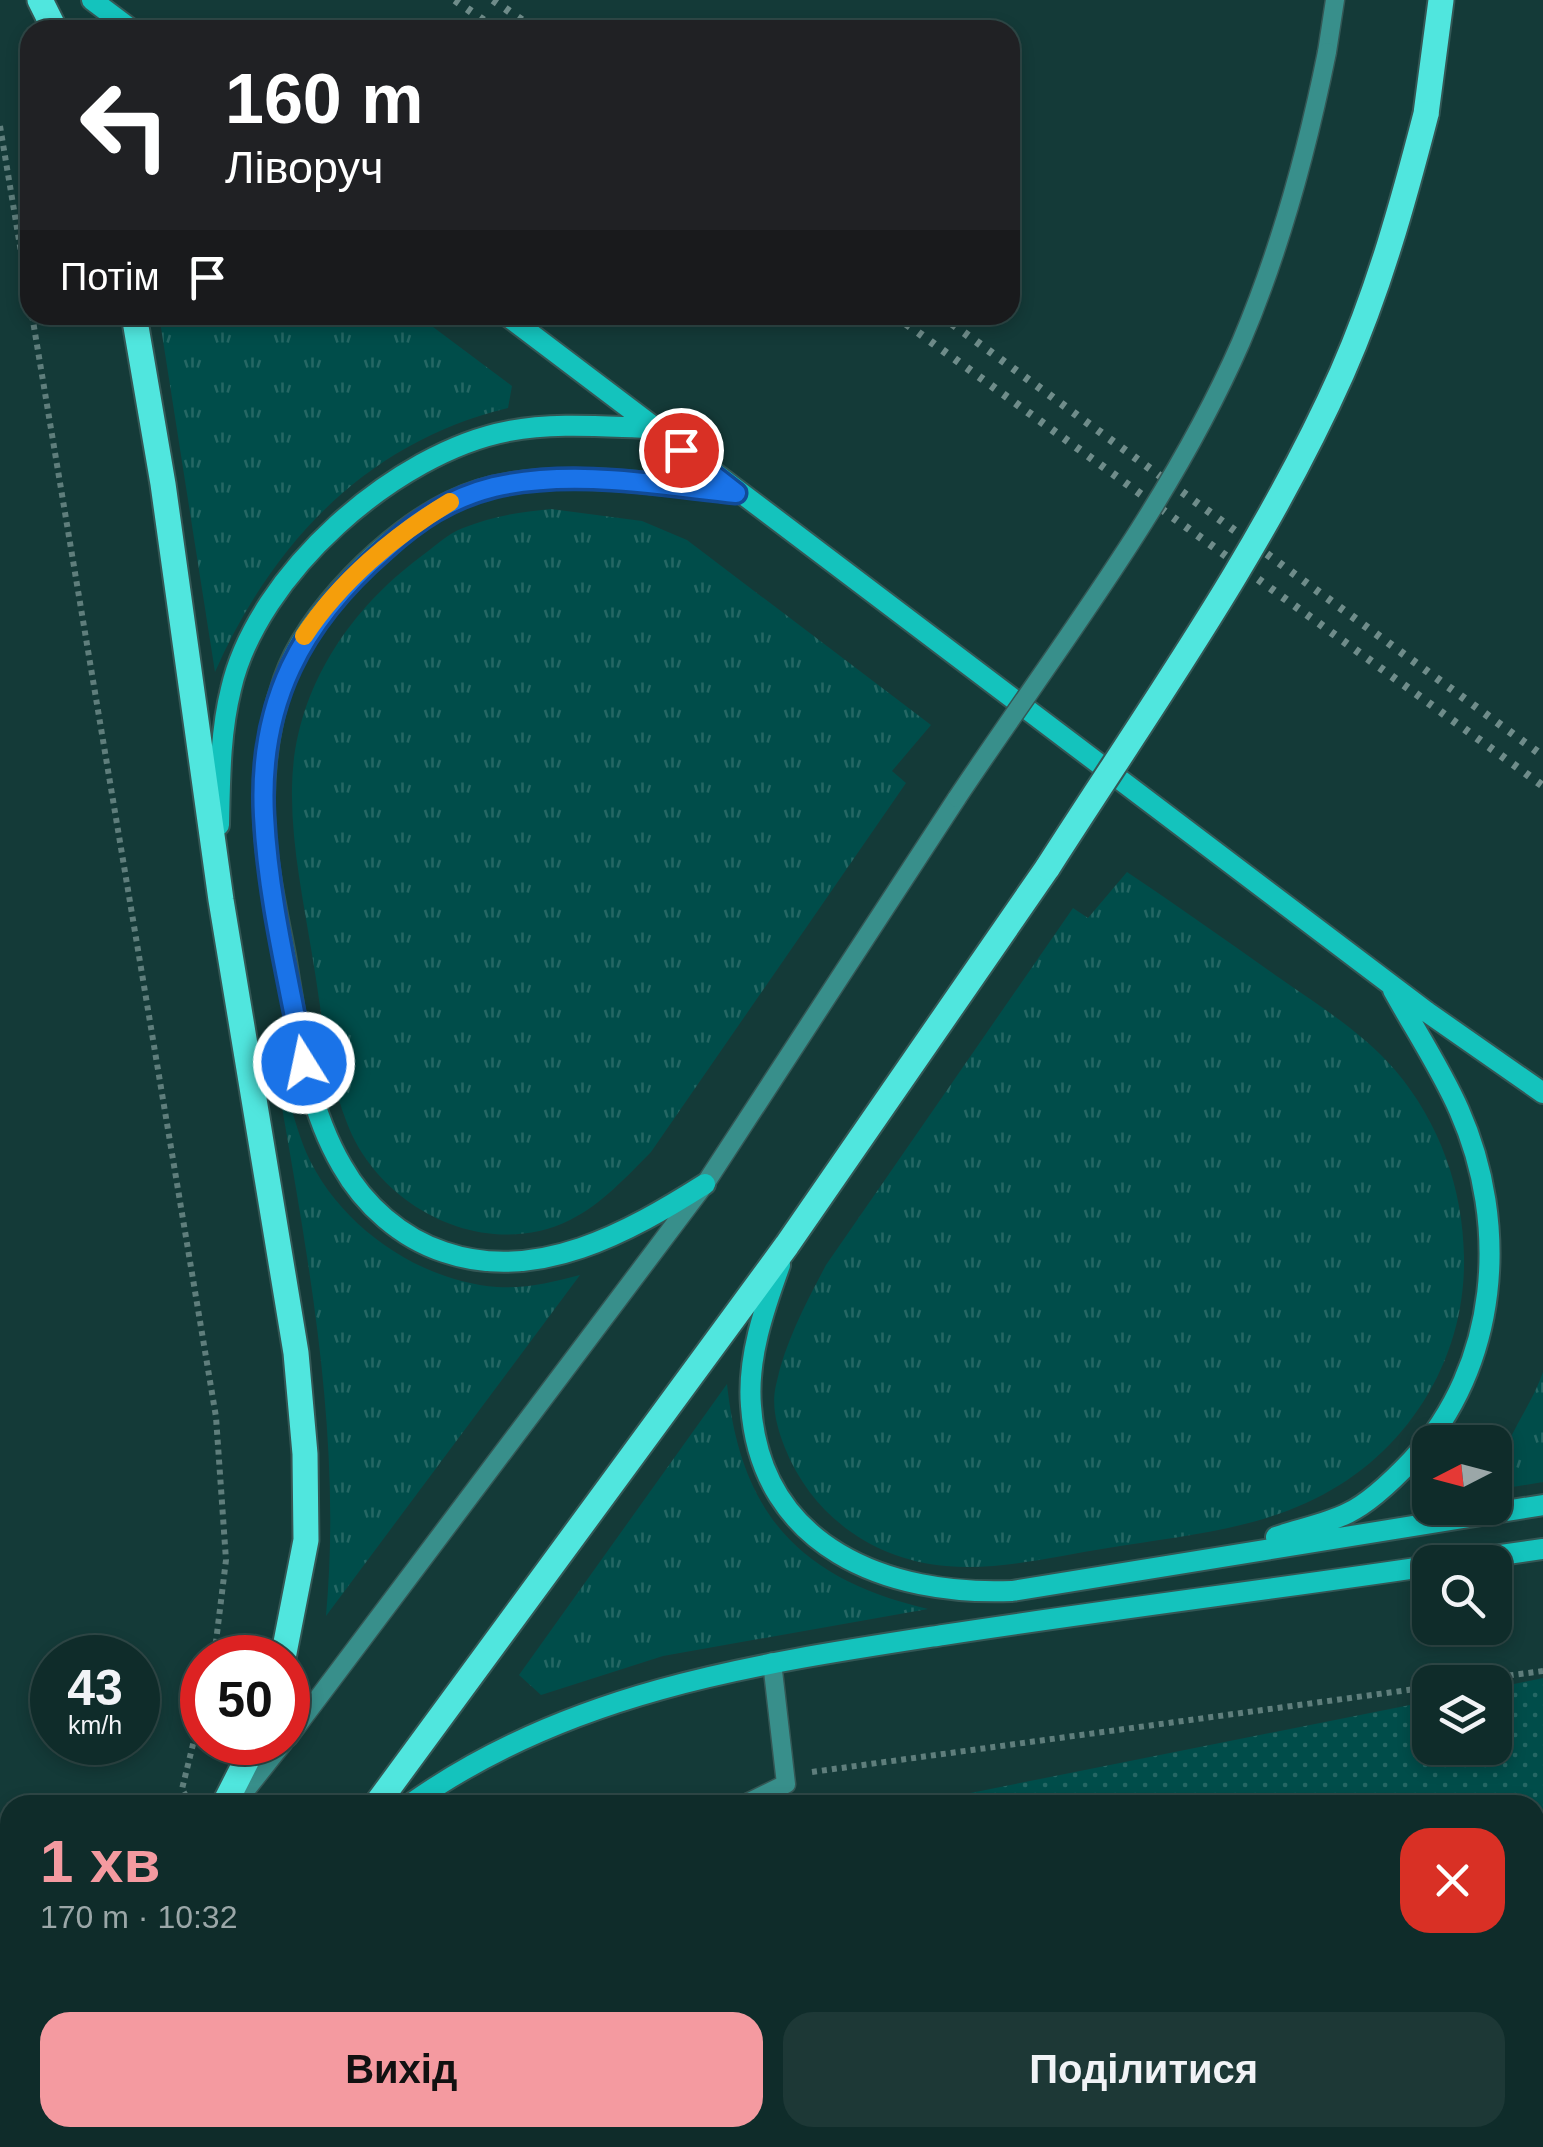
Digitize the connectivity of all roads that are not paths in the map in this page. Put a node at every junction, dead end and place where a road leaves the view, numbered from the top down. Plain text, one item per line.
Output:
1 (92, 0) edge
2 (1335, 0) edge
3 (1441, 0) edge
4 (119, 20) edge
5 (136, 325) edge
6 (519, 325) edge
7 (654, 428) junction
8 (736, 493) junction
9 (221, 900) junction
10 (1390, 984) junction
11 (1543, 1093) edge
12 (705, 1184) junction
13 (787, 1244) junction
14 (1543, 1505) edge
15 (1543, 1550) edge
16 (1512, 1554) edge
17 (1218, 1557) junction
18 (1412, 1568) edge
19 (288, 1635) edge
20 (772, 1662) junction
21 (310, 1708) edge
22 (244, 1765) edge
23 (266, 1765) edge
24 (229, 1795) edge
25 (242, 1795) edge
26 (383, 1795) edge
27 (425, 1795) edge
28 (745, 1795) edge

1 - 4 main road
2 - 12 lane, bridge
3 - 13 main road, bridge
5 - 9 main road
6 - 7 main road
7 - 8 main road
7 - 9 main road
8 - 10 main road
8 - 12 main road
9 - 19 main road
10 - 11 main road
10 - 17 main road
12 - 21 lane
13 - 17 main road
13 - 26 main road
14 - 17 main road
15 - 16 main road
18 - 20 main road
20 - 27 main road
20 - 28 lane
22 - 24 main road
23 - 25 lane

